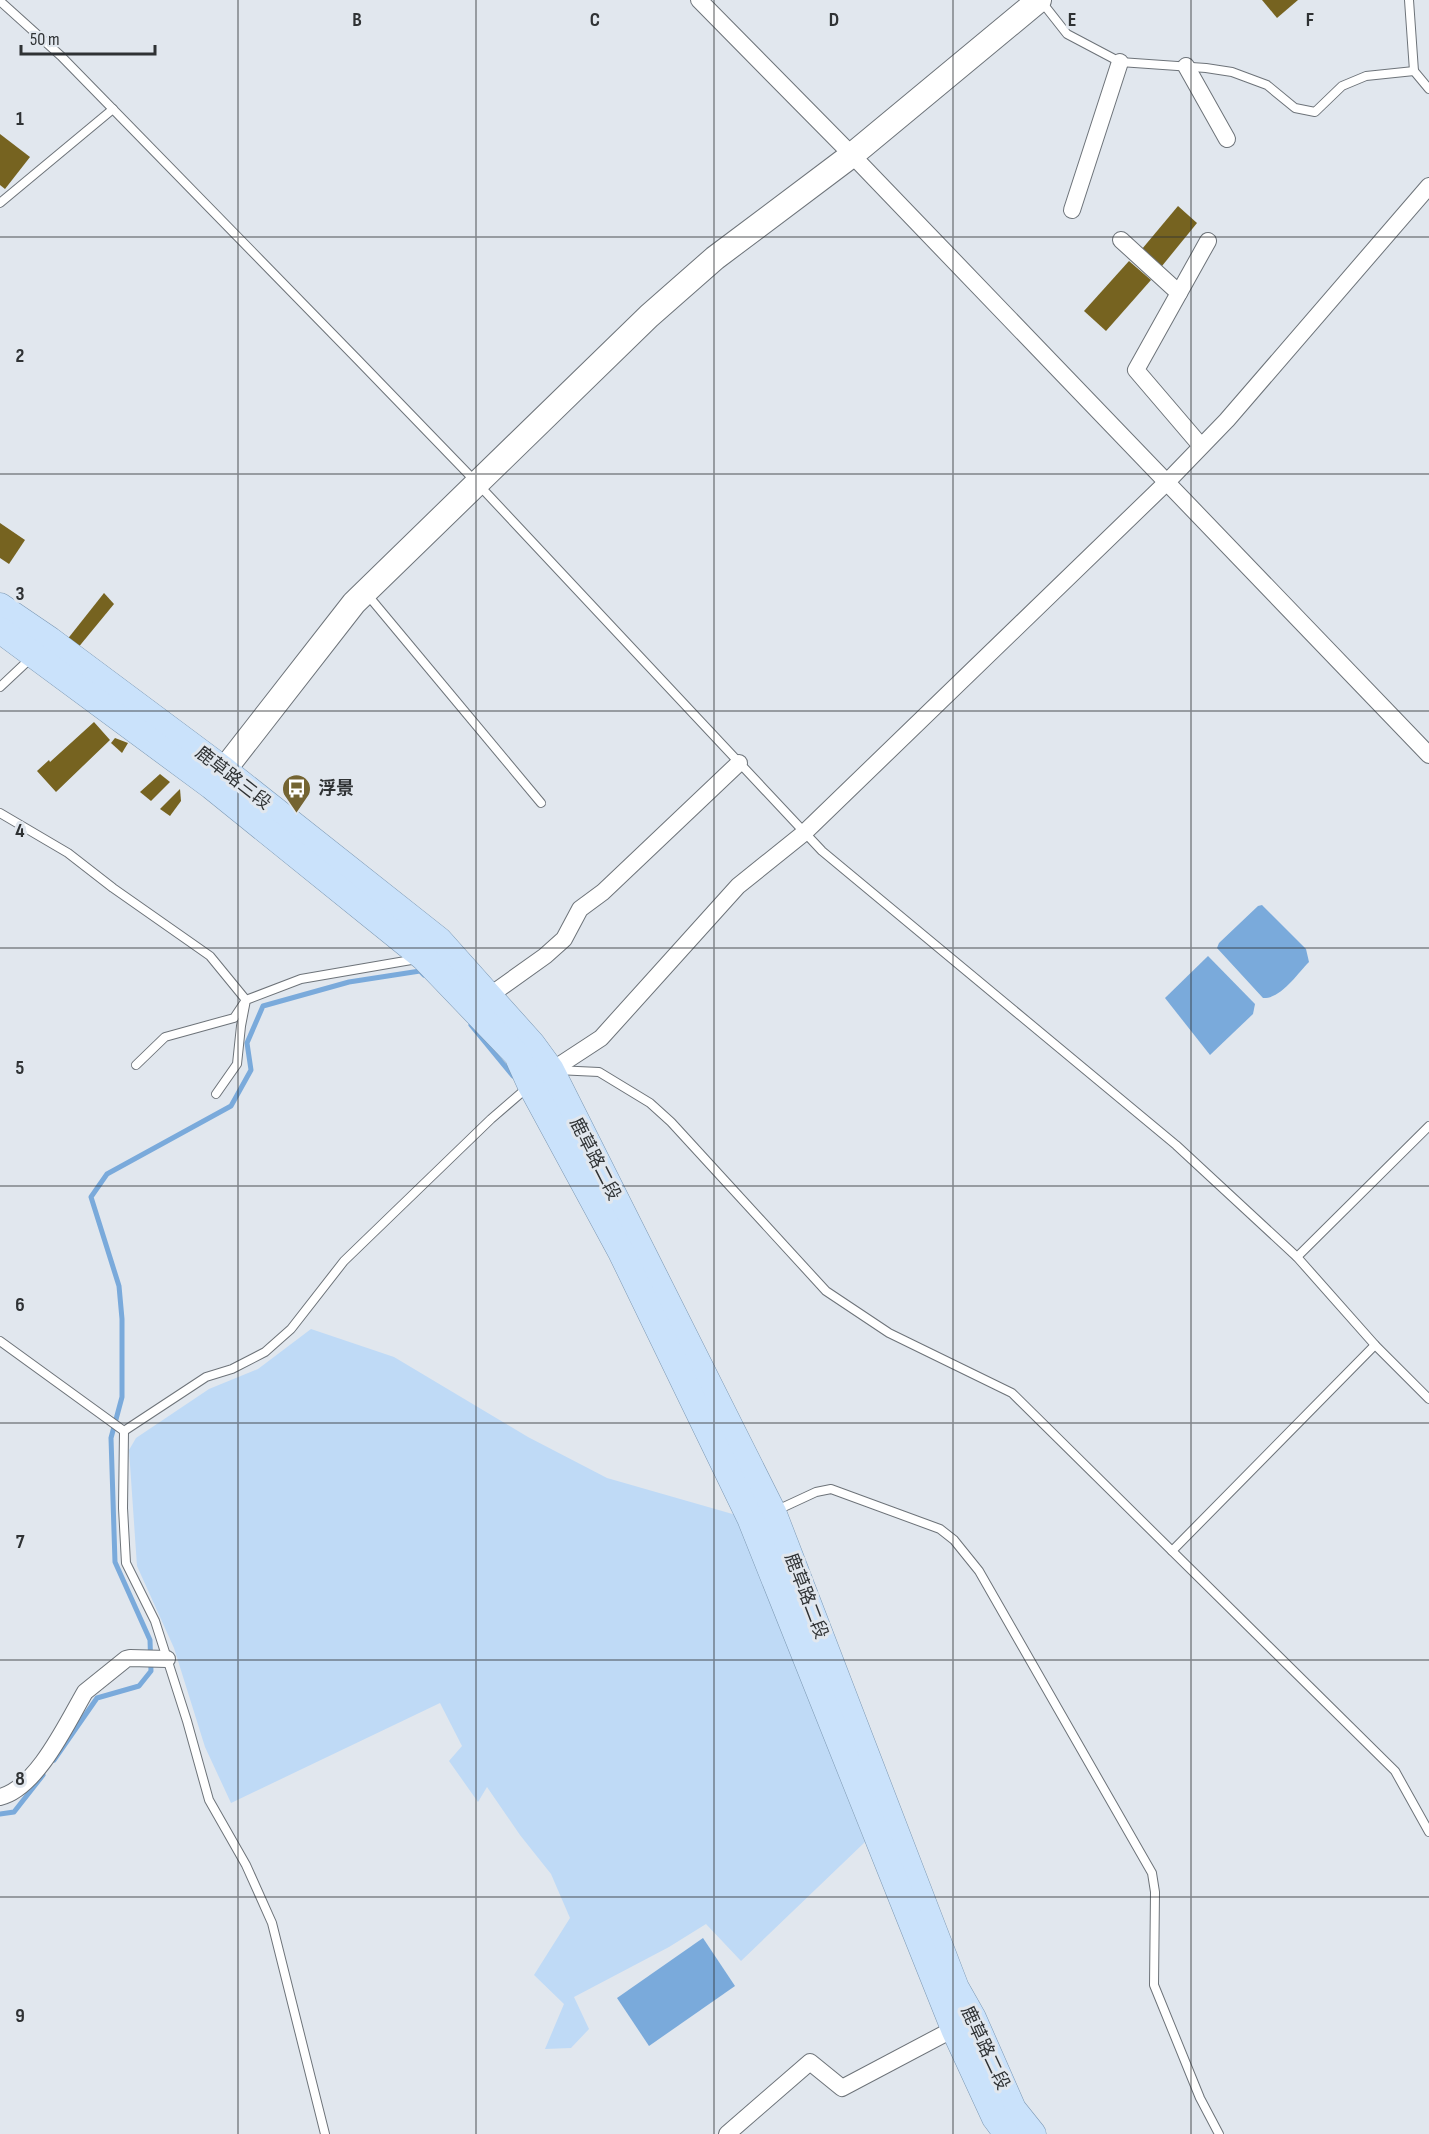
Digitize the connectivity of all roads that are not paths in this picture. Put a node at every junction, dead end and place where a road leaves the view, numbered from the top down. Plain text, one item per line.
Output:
1 (699, 0) edge
2 (1040, 0) edge
3 (1409, 0) edge
4 (0, 1) edge
5 (1120, 62) junction
6 (1186, 66) junction
7 (1414, 71) junction
8 (1429, 89) edge
9 (113, 109) junction
10 (1227, 139) dead end
11 (852, 155) junction
12 (1429, 186) edge
13 (0, 203) edge
14 (1072, 210) dead end
15 (1120, 240) dead end
16 (1208, 241) dead end
17 (1179, 294) junction
18 (1201, 446) junction
19 (1167, 482) junction
20 (477, 483) junction
21 (366, 592) junction
22 (0, 606) edge
23 (0, 630) edge
24 (42, 647) junction
25 (0, 687) edge
26 (1429, 755) edge
27 (739, 763) junction
28 (217, 778) junction
29 (540, 803) dead end
30 (0, 813) edge
31 (804, 833) junction
32 (432, 949) junction
33 (489, 996) junction
34 (246, 1000) junction
35 (136, 1065) dead end
36 (541, 1077) junction
37 (216, 1094) dead end
38 (1429, 1126) edge
39 (1297, 1257) junction
40 (0, 1341) edge
41 (1375, 1345) junction
42 (1429, 1399) edge
43 (124, 1431) junction
44 (773, 1512) junction
45 (1172, 1551) junction
46 (168, 1659) junction
47 (0, 1797) edge
48 (1429, 1832) edge
49 (964, 2024) junction
50 (325, 2134) edge
51 (726, 2134) edge
52 (1007, 2134) edge
53 (1033, 2134) edge
54 (1219, 2134) edge

1 - 11 street
2 - 5 lane
2 - 11 street
3 - 7 lane
4 - 9 lane
5 - 6 lane
5 - 14 street
6 - 7 lane
6 - 10 street
7 - 8 lane
9 - 13 lane
9 - 20 lane
11 - 19 street
11 - 20 street
12 - 18 street
15 - 17 street
16 - 17 street
17 - 18 street
18 - 19 street
19 - 26 street
19 - 31 street
20 - 21 street
20 - 27 lane
21 - 28 street
21 - 29 lane
22 - 24 main road, 鹿草路三段
23 - 24 main road, 鹿草路三段
24 - 25 lane
24 - 28 main road, 鹿草路三段
27 - 31 lane
27 - 33 street
28 - 32 main road, 鹿草路三段
30 - 34 lane
31 - 36 street
31 - 39 lane
32 - 33 main road, 鹿草路三段
32 - 34 lane
32 - 36 main road, 鹿草路三段
33 - 36 main road, 鹿草路三段
34 - 35 lane
34 - 37 lane
36 - 43 lane
36 - 44 main road, 鹿草路二段
36 - 45 lane
36 - 49 main road, 鹿草路二段
38 - 39 lane
39 - 41 lane
40 - 43 lane
41 - 42 lane
41 - 45 lane
43 - 46 lane
44 - 49 main road, 鹿草路二段
44 - 54 lane
45 - 48 lane
46 - 47 street
46 - 50 lane
49 - 51 street
49 - 52 main road, 鹿草路二段
49 - 53 main road, 鹿草路二段

